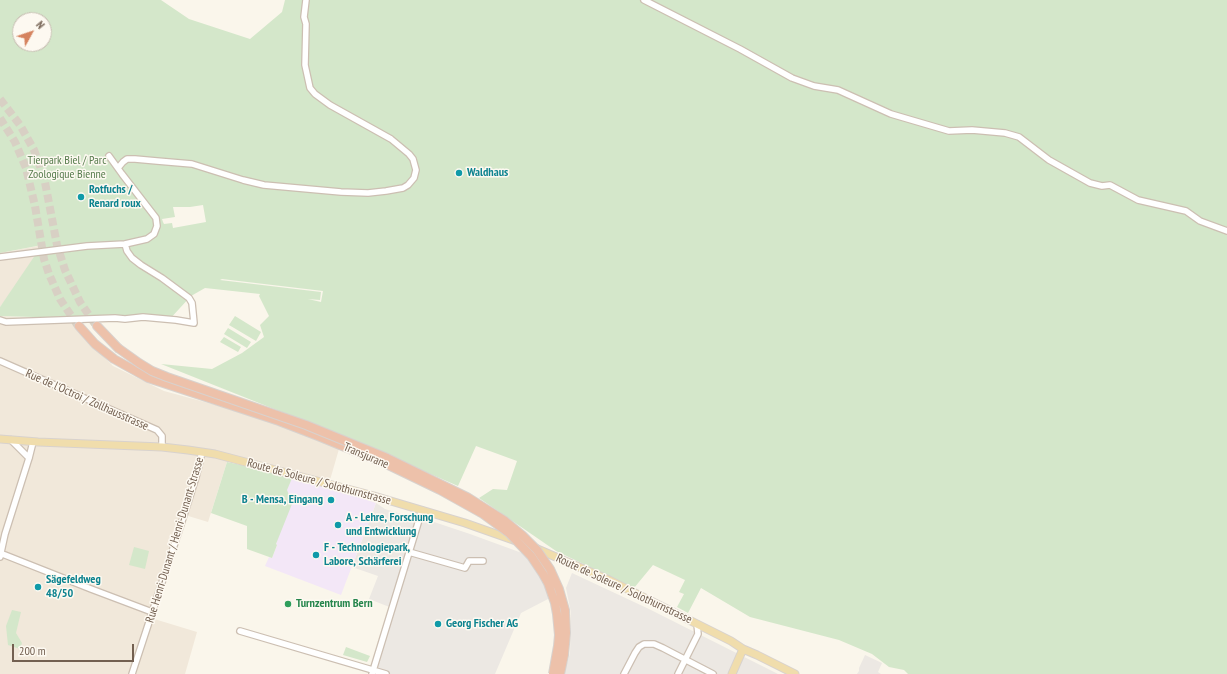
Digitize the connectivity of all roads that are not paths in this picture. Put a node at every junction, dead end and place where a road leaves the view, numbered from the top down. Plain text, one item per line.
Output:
1 (306, 0) edge
2 (644, 0) edge
3 (109, 156) dead end
4 (118, 168) junction
5 (1227, 231) edge
6 (125, 244) junction
7 (0, 257) edge
8 (0, 320) edge
9 (79, 326) tunnel mouth
10 (97, 326) tunnel mouth
11 (0, 361) edge
12 (0, 438) edge
13 (11, 440) junction
14 (33, 442) junction
15 (162, 447) junction
16 (202, 452) junction
17 (30, 458) junction
18 (422, 510) junction
19 (409, 552) junction
20 (0, 554) edge
21 (483, 561) dead end
22 (152, 612) junction
23 (697, 624) junction
24 (240, 631) dead end
25 (743, 649) junction
26 (685, 660) junction
27 (373, 672) edge
28 (132, 674) edge
29 (386, 674) edge
30 (553, 674) edge
31 (560, 674) edge
32 (624, 674) edge
33 (678, 674) edge
34 (713, 674) edge
35 (732, 674) edge
36 (795, 674) edge

1 - 4 street
2 - 5 street
3 - 4 street
4 - 6 street
6 - 7 street
6 - 8 street
9 - 30 highway, Transjurane, bridge
10 - 31 highway, Transjurane, bridge
11 - 15 street, Rue de l'Octroi / Zollhausstrasse
12 - 13 main road, Route de Soleure / Solothurnstrasse
13 - 14 main road, Route de Soleure / Solothurnstrasse
13 - 17 street
14 - 15 main road, Route de Soleure / Solothurnstrasse
14 - 17 street
15 - 16 main road, Route de Soleure / Solothurnstrasse
16 - 18 main road, Route de Soleure / Solothurnstrasse
16 - 22 street, Rue Henri-Dunant / Henri-Dunant-Strasse
17 - 20 street
18 - 19 street
18 - 23 main road, Route de Soleure / Solothurnstrasse
19 - 21 street
19 - 27 street
20 - 22 street
22 - 28 street, Rue Henri-Dunant / Henri-Dunant-Strasse
23 - 25 main road, Route de Soleure / Solothurnstrasse
23 - 26 street
24 - 27 street
25 - 35 main road
25 - 36 main road, Route de Soleure / Solothurnstrasse
26 - 32 street
26 - 33 street
26 - 34 street
27 - 29 street

